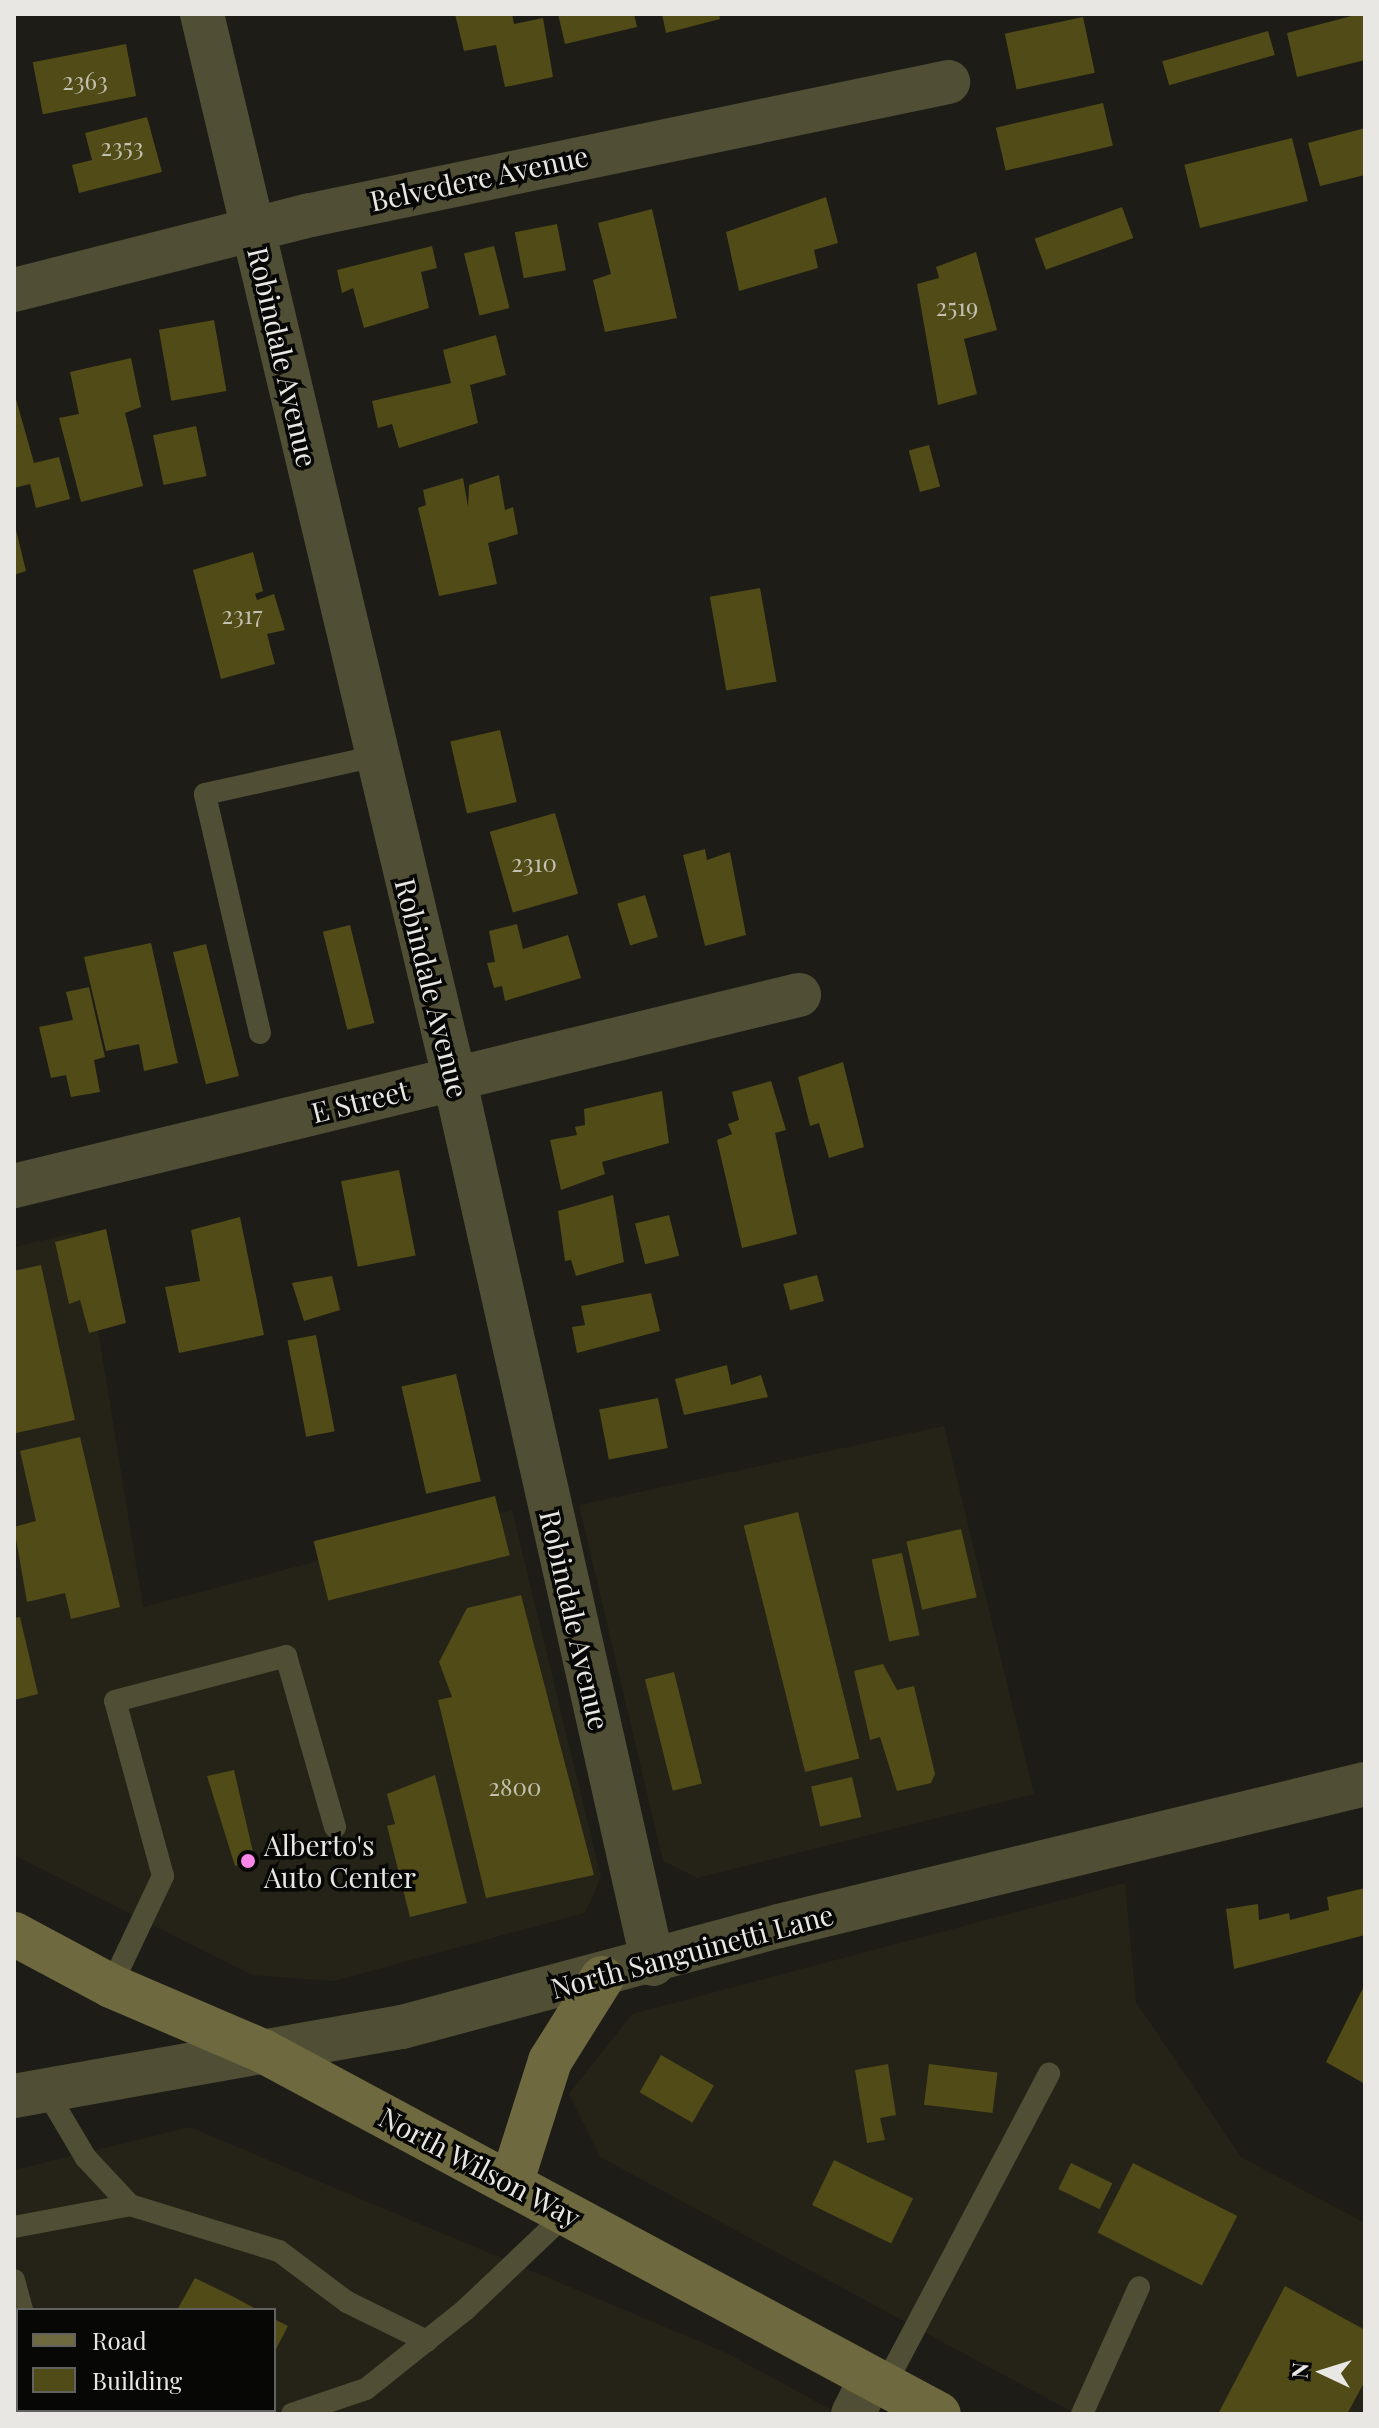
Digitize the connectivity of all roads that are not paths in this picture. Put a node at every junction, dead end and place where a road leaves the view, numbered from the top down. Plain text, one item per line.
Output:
1 (202, 14) edge
2 (948, 82) dead end
3 (254, 231) junction
4 (14, 290) edge
5 (376, 756) junction
6 (799, 995) dead end
7 (260, 1033) dead end
8 (454, 1077) junction
9 (14, 1186) edge
10 (1365, 1784) edge
11 (335, 1827) dead end
12 (14, 1934) edge
13 (653, 1964) junction
14 (602, 1978) junction
15 (111, 1986) junction
16 (263, 2051) junction
17 (1049, 2074) dead end
18 (29, 2093) edge
19 (511, 2184) junction
20 (130, 2205) junction
21 (566, 2214) junction
22 (14, 2227) edge
23 (14, 2280) edge
24 (1139, 2287) dead end
25 (21, 2308) edge
26 (427, 2341) junction
27 (870, 2393) edge
28 (292, 2414) edge
29 (939, 2414) edge
30 (1082, 2414) edge

1 - 3 street, Robindale Avenue
2 - 3 street, Belvedere Avenue
3 - 4 street, Belvedere Avenue
3 - 5 street, Robindale Avenue
5 - 7 lane
5 - 8 street, Robindale Avenue
6 - 8 street, E Street
8 - 9 street, E Street
8 - 13 street, Robindale Avenue
10 - 13 street, North Sanguinetti Lane
11 - 15 lane
12 - 15 main road, North Wilson Way
13 - 14 street, North Sanguinetti Lane
14 - 16 street, North Sanguinetti Lane
14 - 19 main road
15 - 16 main road, North Wilson Way
16 - 18 street, North Sanguinetti Lane
16 - 19 main road, North Wilson Way
17 - 27 lane
18 - 20 lane
19 - 21 main road, North Wilson Way
20 - 22 lane
20 - 26 lane
21 - 26 lane
21 - 27 main road, North Wilson Way
23 - 25 lane
24 - 30 lane
26 - 28 lane
27 - 29 main road, North Wilson Way

